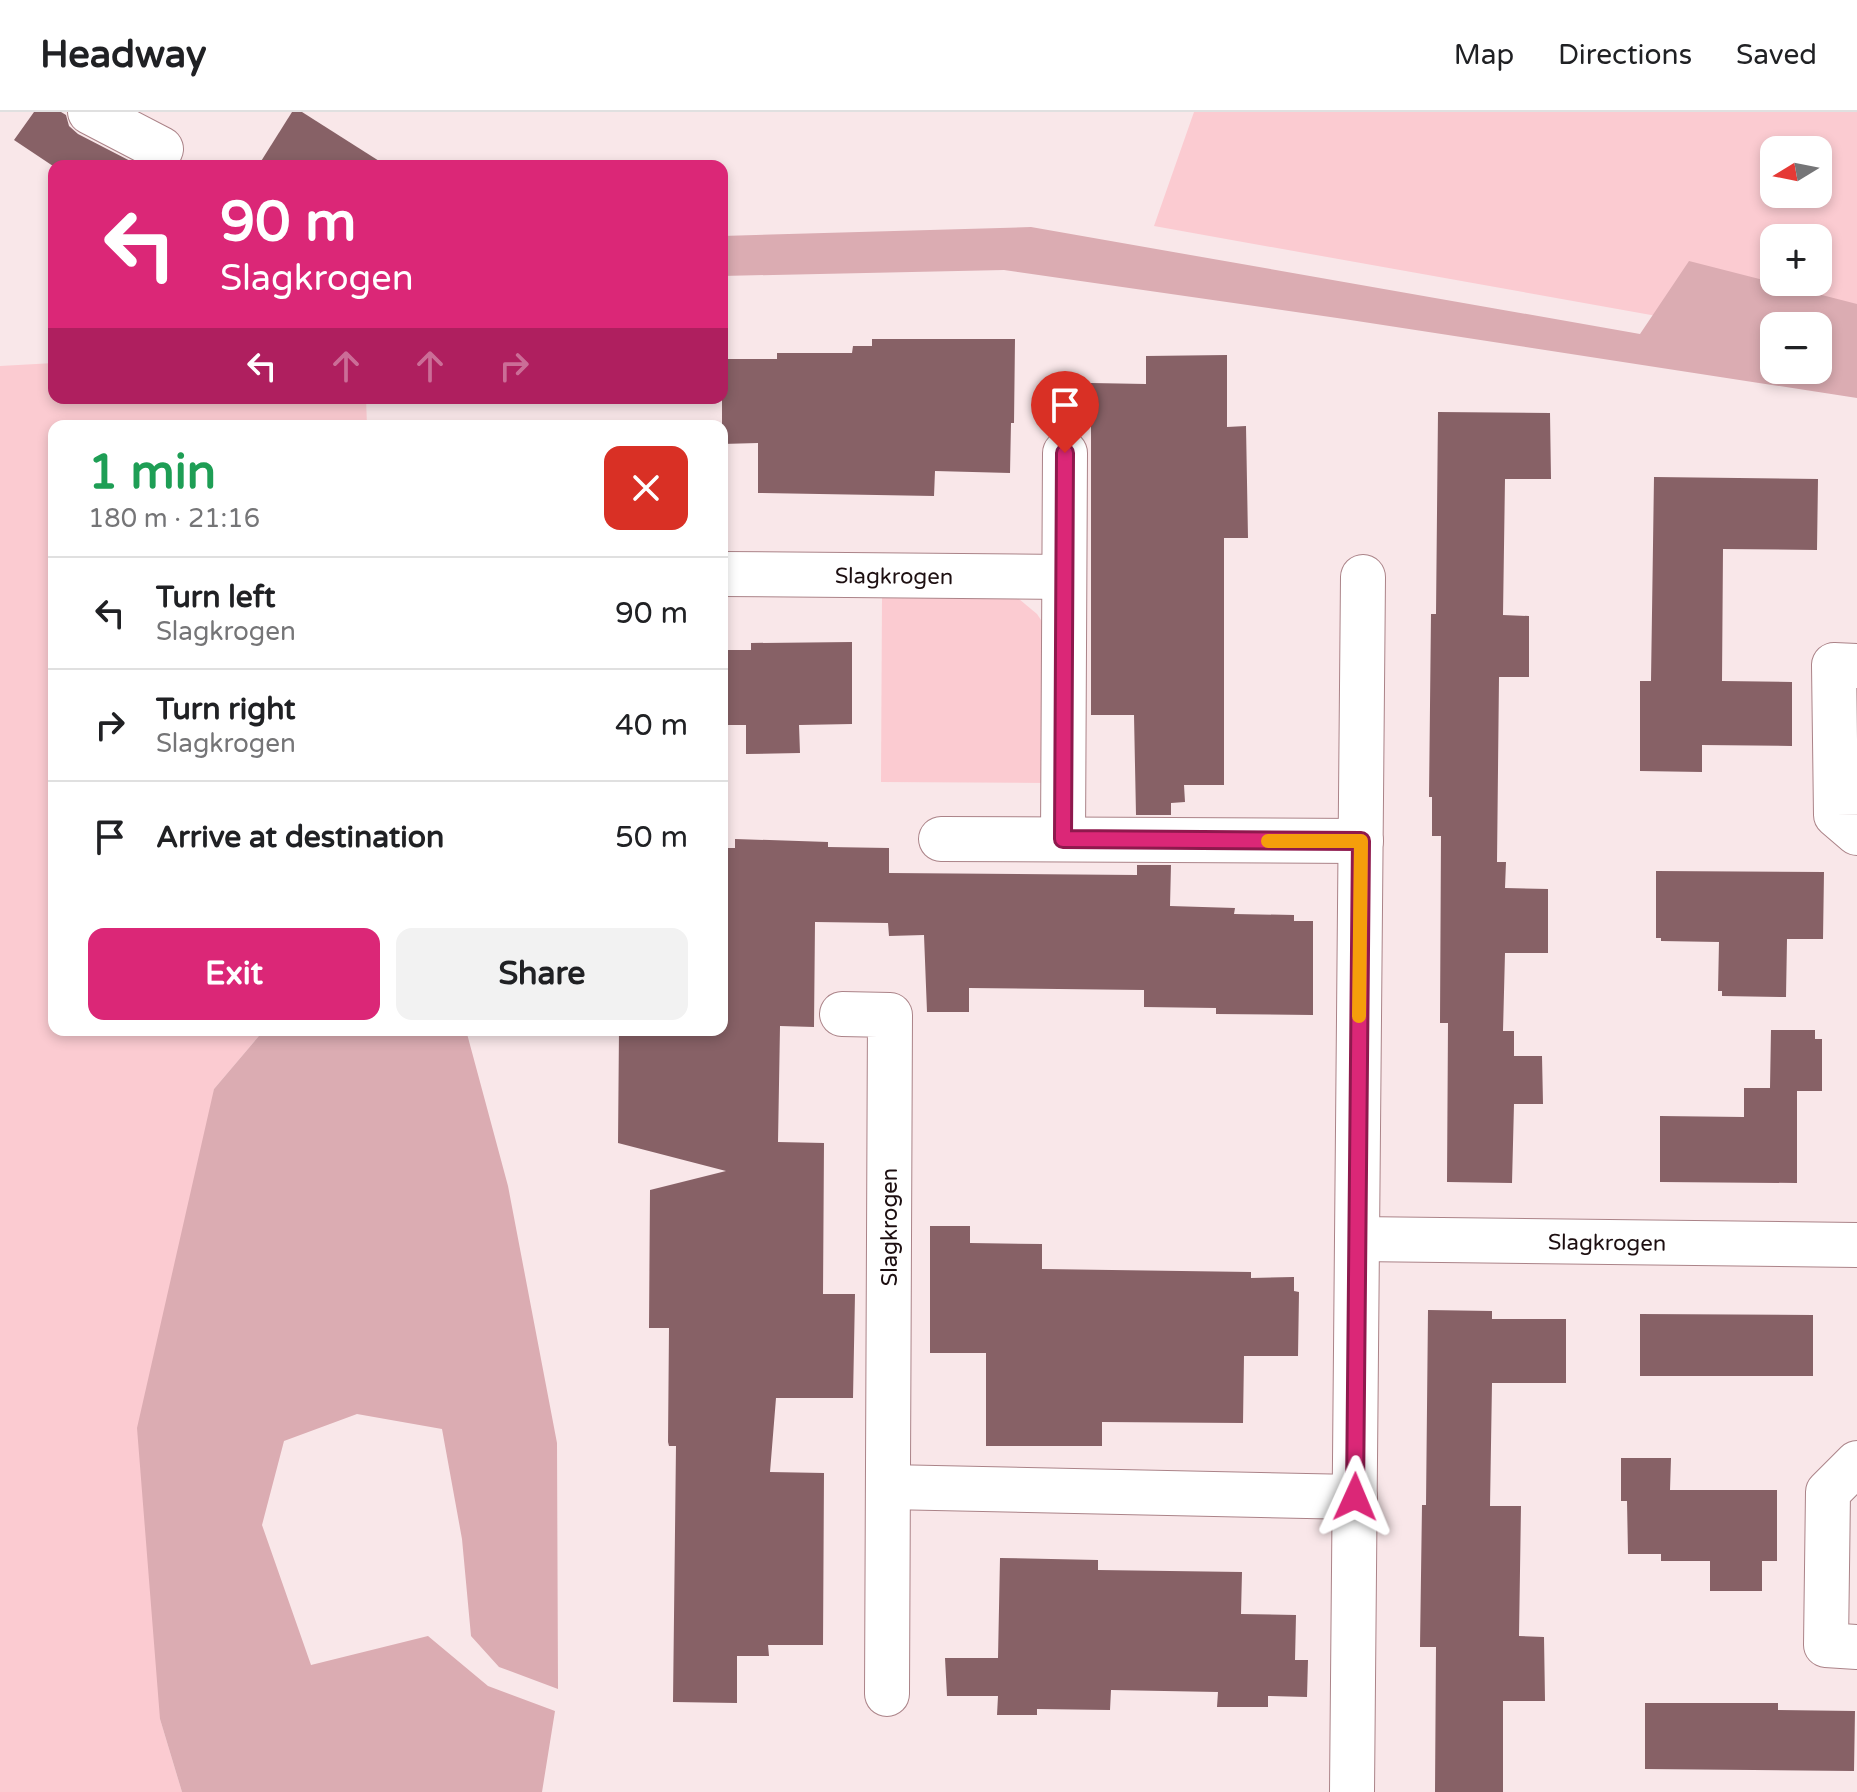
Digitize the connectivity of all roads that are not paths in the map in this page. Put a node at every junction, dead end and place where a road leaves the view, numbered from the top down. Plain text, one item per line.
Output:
1 (90, 112) edge
2 (161, 149) dead end
3 (1065, 453) dead end
4 (728, 574) edge
5 (1064, 577) junction
6 (1363, 577) dead end
7 (1857, 666) edge
8 (1857, 833) edge
9 (941, 839) dead end
10 (1063, 839) junction
11 (1361, 841) junction
12 (842, 1014) dead end
13 (1357, 1239) junction
14 (1857, 1245) edge
15 (1857, 1463) edge
16 (888, 1487) junction
17 (1355, 1497) junction
18 (1857, 1647) edge
19 (887, 1694) dead end
20 (1352, 1792) edge

1 - 2 street
3 - 5 street
4 - 5 street, Slagkrogen
5 - 10 street
6 - 11 street
7 - 8 street
9 - 10 street
10 - 11 street
11 - 13 street
12 - 16 street, Slagkrogen
13 - 14 street, Slagkrogen
13 - 17 street
15 - 18 street
16 - 17 street
16 - 19 street, Slagkrogen
17 - 20 street

